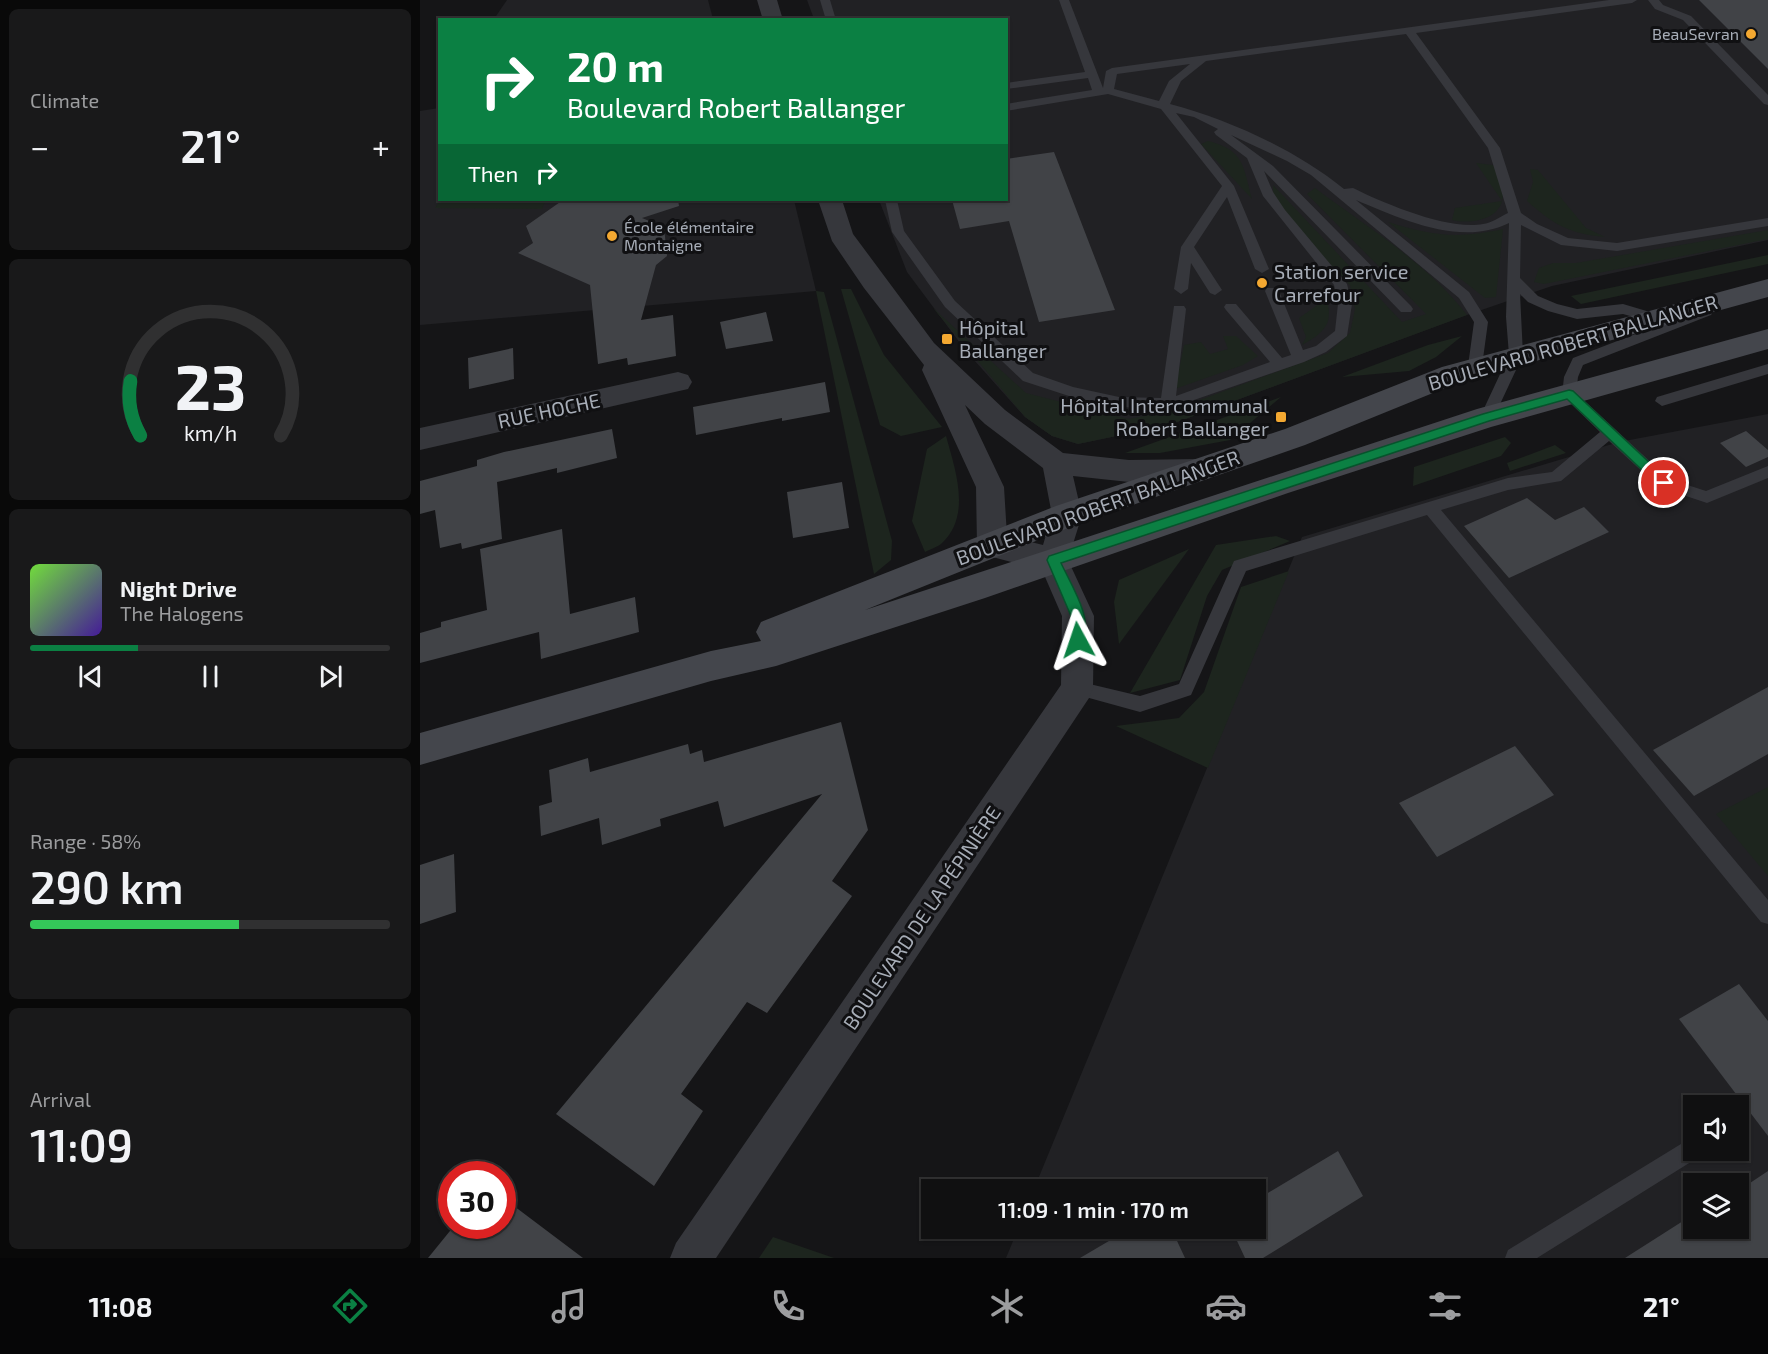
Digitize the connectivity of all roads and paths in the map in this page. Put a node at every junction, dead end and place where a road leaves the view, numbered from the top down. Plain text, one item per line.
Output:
1 (767, 0) edge
2 (825, 0) edge
3 (1064, 0) edge
4 (1632, 0) edge
5 (1653, 0) edge
6 (772, 18) edge
7 (830, 18) edge
8 (1409, 31) junction
9 (1204, 59) junction
10 (1093, 74) junction
11 (1008, 86) edge
12 (1103, 91) junction
13 (1768, 102) edge
14 (1164, 105) junction
15 (1008, 108) edge
16 (1198, 115) junction
17 (1252, 156) junction
18 (1315, 172) junction
19 (1228, 186) junction
20 (831, 201) edge
21 (891, 201) edge
22 (1515, 215) junction
23 (1768, 222) edge
24 (1187, 247) junction
25 (1262, 269) dead end
26 (1514, 279) junction
27 (1767, 288) edge
28 (1181, 289) dead end
29 (1215, 290) dead end
30 (1272, 291) dead end
31 (1231, 307) dead end
32 (1179, 309) dead end
33 (1406, 309) dead end
34 (1655, 318) junction
35 (1768, 339) edge
36 (925, 350) junction
37 (1516, 355) junction
38 (1299, 358) junction
39 (1280, 364) junction
40 (1475, 366) junction
41 (1768, 369) edge
42 (678, 382) dead end
43 (1569, 394) junction
44 (1662, 401) dead end
45 (1168, 404) junction
46 (1487, 417) junction
47 (1608, 433) junction
48 (420, 439) edge
49 (1056, 463) junction
50 (1200, 470) junction
51 (1768, 472) edge
52 (1430, 508) junction
53 (1066, 515) junction
54 (992, 545) junction
55 (1053, 560) junction
56 (711, 666) junction
57 (1077, 688) junction
58 (420, 749) edge
59 (1768, 915) edge
60 (1683, 1154) edge
61 (691, 1258) edge
62 (1516, 1258) edge

1 - 6 street
2 - 7 lane
3 - 10 lane
4 - 8 lane
5 - 13 lane
8 - 9 lane
8 - 22 lane
9 - 12 lane
9 - 14 lane
10 - 11 lane
10 - 12 lane
12 - 14 lane
12 - 15 lane
14 - 16 lane
14 - 19 lane
16 - 17 lane
16 - 18 lane
17 - 33 lane
17 - 38 lane
18 - 22 lane
18 - 40 lane
19 - 24 lane
19 - 25 lane
20 - 36 street
21 - 45 lane
22 - 23 lane
22 - 26 lane
24 - 28 lane
24 - 29 lane
26 - 34 lane
26 - 37 lane
27 - 34 main road, BOULEVARD ROBERT BALLANGER
27 - 43 lane
30 - 38 lane
31 - 39 lane
32 - 45 lane
34 - 37 main road, BOULEVARD ROBERT BALLANGER
35 - 43 main road, BOULEVARD ROBERT BALLANGER
36 - 49 street
36 - 54 street
37 - 40 main road, BOULEVARD ROBERT BALLANGER
37 - 46 lane
38 - 39 lane
39 - 45 lane
40 - 50 main road, BOULEVARD ROBERT BALLANGER
41 - 44 lane
42 - 48 street, RUE HOCHE
43 - 46 main road, BOULEVARD ROBERT BALLANGER
43 - 47 lane
46 - 55 main road, BOULEVARD ROBERT BALLANGER
47 - 51 lane
47 - 52 lane
49 - 50 street
49 - 53 street
50 - 53 main road, BOULEVARD ROBERT BALLANGER
52 - 57 lane
52 - 59 lane
53 - 54 main road, BOULEVARD ROBERT BALLANGER
53 - 55 street
54 - 55 street
54 - 56 main road, BOULEVARD ROBERT BALLANGER
55 - 56 main road, BOULEVARD ROBERT BALLANGER
55 - 57 street
56 - 58 main road, BOULEVARD ROBERT BALLANGER
57 - 61 street, BOULEVARD DE LA PÉPINIÈRE
60 - 62 lane

